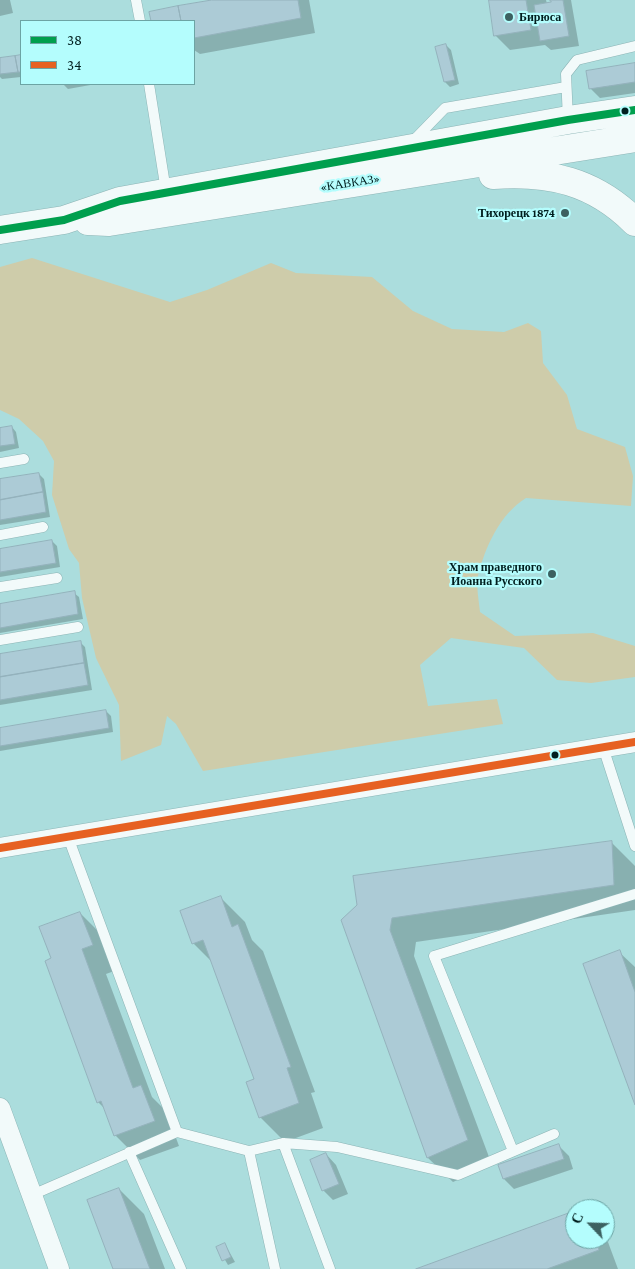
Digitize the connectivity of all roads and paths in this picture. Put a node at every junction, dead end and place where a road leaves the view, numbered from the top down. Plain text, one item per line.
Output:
1 (136, 0) edge
2 (140, 20) edge
3 (635, 46) edge
4 (150, 85) edge
5 (566, 87) junction
6 (635, 110) edge
7 (568, 120) junction
8 (635, 138) edge
9 (405, 149) junction
10 (166, 192) junction
11 (203, 207) junction
12 (64, 220) junction
13 (635, 222) edge
14 (0, 230) edge
15 (24, 459) dead end
16 (0, 463) edge
17 (44, 527) dead end
18 (0, 535) edge
19 (57, 578) dead end
20 (0, 587) edge
21 (78, 627) dead end
22 (0, 640) edge
23 (635, 742) edge
24 (602, 747) junction
25 (68, 836) junction
26 (635, 846) edge
27 (0, 848) edge
28 (635, 894) edge
29 (0, 1108) edge
30 (177, 1132) junction
31 (554, 1134) dead end
32 (282, 1143) junction
33 (249, 1151) junction
34 (513, 1151) junction
35 (130, 1152) junction
36 (32, 1195) junction
37 (59, 1269) edge
38 (181, 1269) edge
39 (275, 1269) edge
40 (330, 1269) edge

1 - 2 lane
3 - 5 lane
4 - 10 lane
5 - 7 lane
5 - 9 lane
6 - 7 highway, «КАВКАЗ»
7 - 9 highway, «КАВКАЗ»
8 - 11 highway, «КАВКАЗ»
9 - 10 highway, «КАВКАЗ»
10 - 12 highway, «КАВКАЗ»
11 - 12 highway, «КАВКАЗ»
11 - 13 highway
12 - 14 highway, «КАВКАЗ»
15 - 16 lane
17 - 18 lane
19 - 20 lane
21 - 22 lane
23 - 24 street
24 - 25 street
24 - 26 lane
25 - 27 street
25 - 30 lane
28 - 34 lane
29 - 36 street
30 - 33 lane
30 - 35 lane
31 - 34 lane
32 - 33 lane
32 - 34 lane
32 - 40 lane
33 - 39 lane
35 - 36 lane
35 - 38 lane
36 - 37 street

